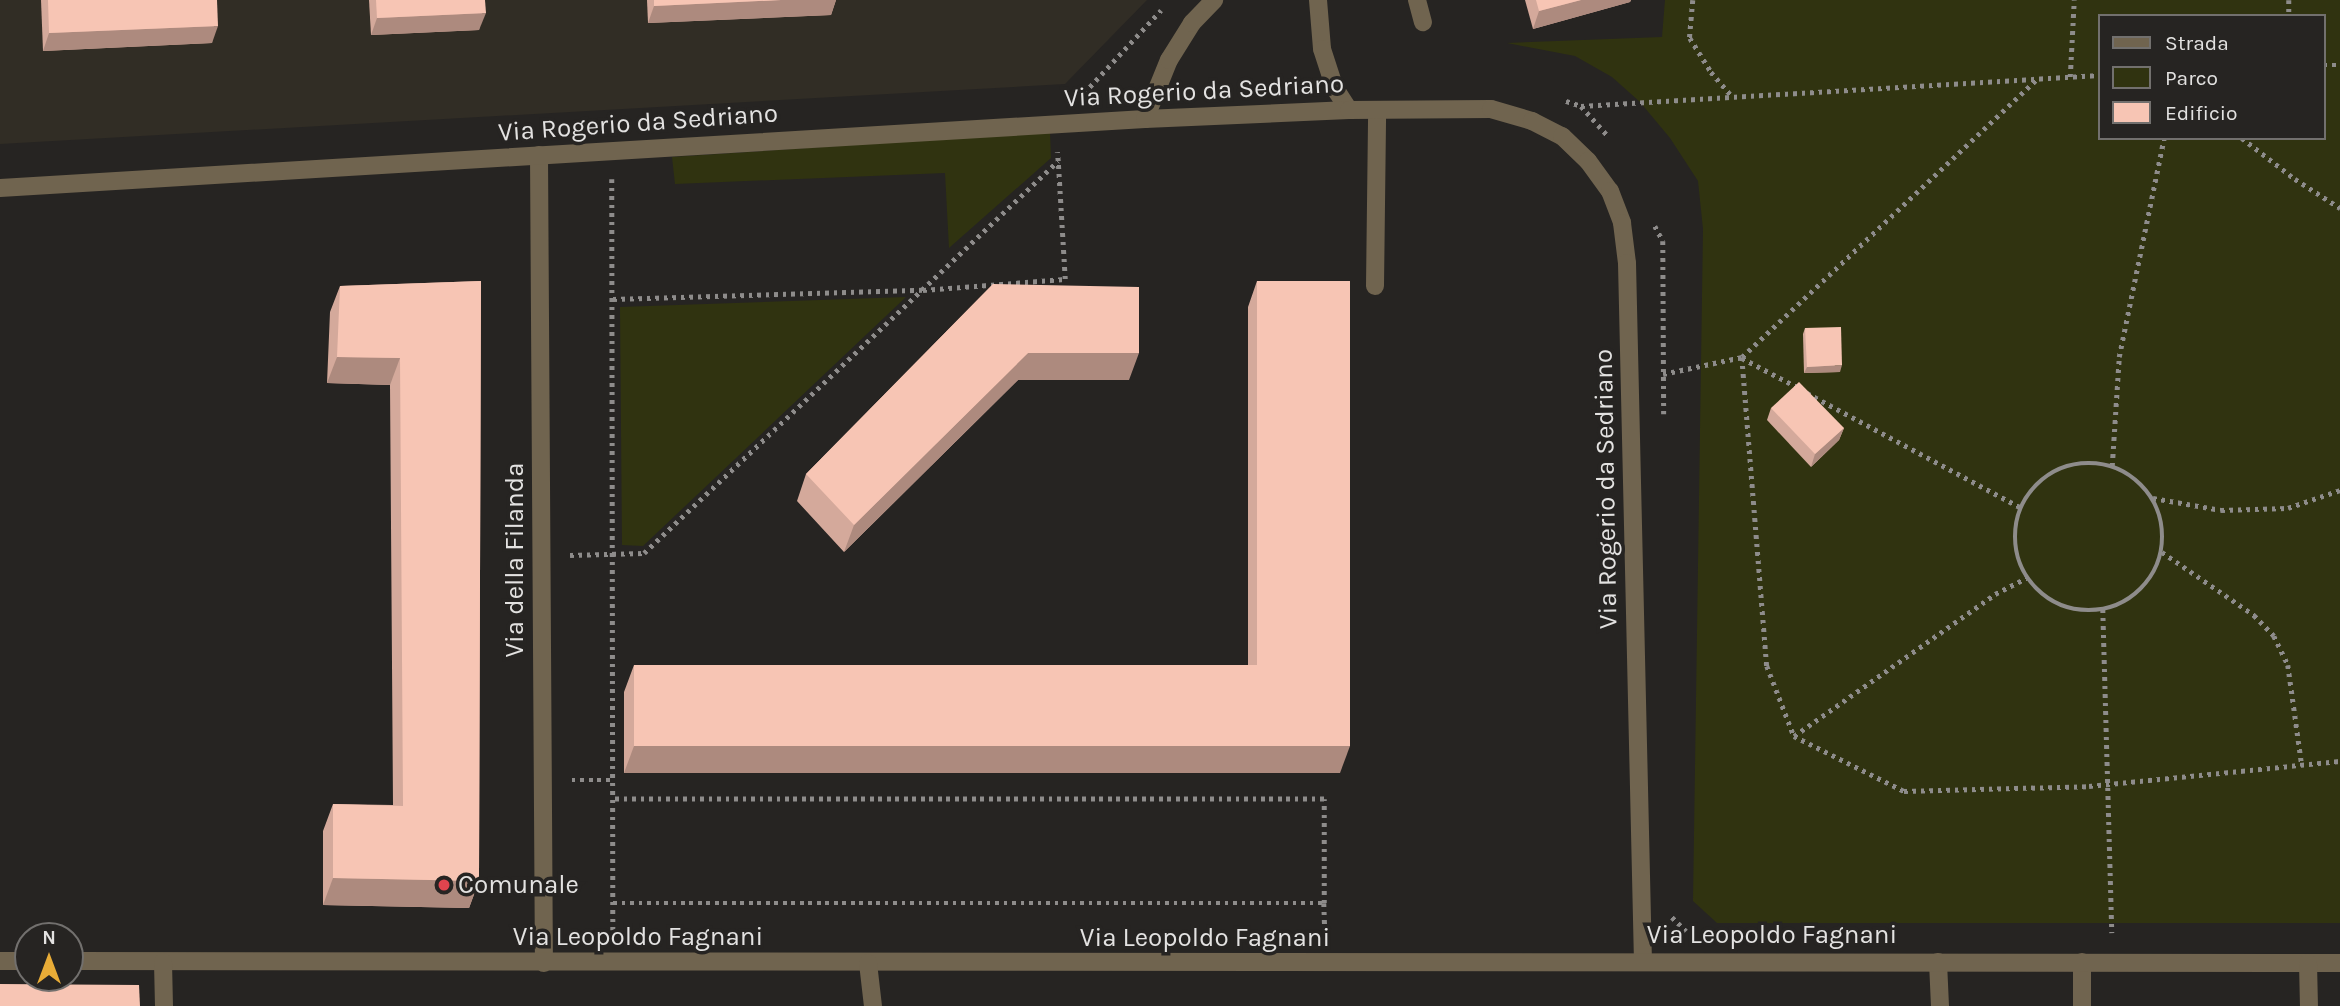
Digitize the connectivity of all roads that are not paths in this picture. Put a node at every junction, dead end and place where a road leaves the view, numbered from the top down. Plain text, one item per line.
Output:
1 (1214, 0) edge
2 (1318, 0) edge
3 (1417, 0) edge
4 (1423, 23) dead end
5 (1349, 110) junction
6 (1377, 110) junction
7 (1145, 119) junction
8 (539, 156) junction
9 (0, 188) edge
10 (1375, 286) dead end
11 (84, 961) edge
12 (1643, 961) junction
13 (163, 962) junction
14 (1938, 962) junction
15 (2082, 962) junction
16 (544, 963) junction
17 (868, 963) junction
18 (2308, 963) junction
19 (2340, 963) edge
20 (164, 1006) edge
21 (873, 1006) edge
22 (1940, 1006) edge
23 (2082, 1006) edge
24 (2309, 1006) edge

1 - 7 street
2 - 5 street
3 - 4 street
5 - 6 street, Via Rogerio da Sedriano
5 - 7 street, Via Rogerio da Sedriano
6 - 10 street
6 - 12 street, Via Rogerio da Sedriano
7 - 8 street, Via Rogerio da Sedriano
8 - 9 street, Via Rogerio da Sedriano
8 - 16 street, Via della Filanda
11 - 13 street, Via Leopoldo Fagnani
12 - 14 street, Via Leopoldo Fagnani
12 - 17 street, Via Leopoldo Fagnani
13 - 16 street, Via Leopoldo Fagnani
13 - 20 street
14 - 15 street, Via Leopoldo Fagnani
14 - 22 street
15 - 18 street, Via Leopoldo Fagnani
15 - 23 street
16 - 17 street, Via Leopoldo Fagnani
17 - 21 street
18 - 19 street, Via Leopoldo Fagnani
18 - 24 street

